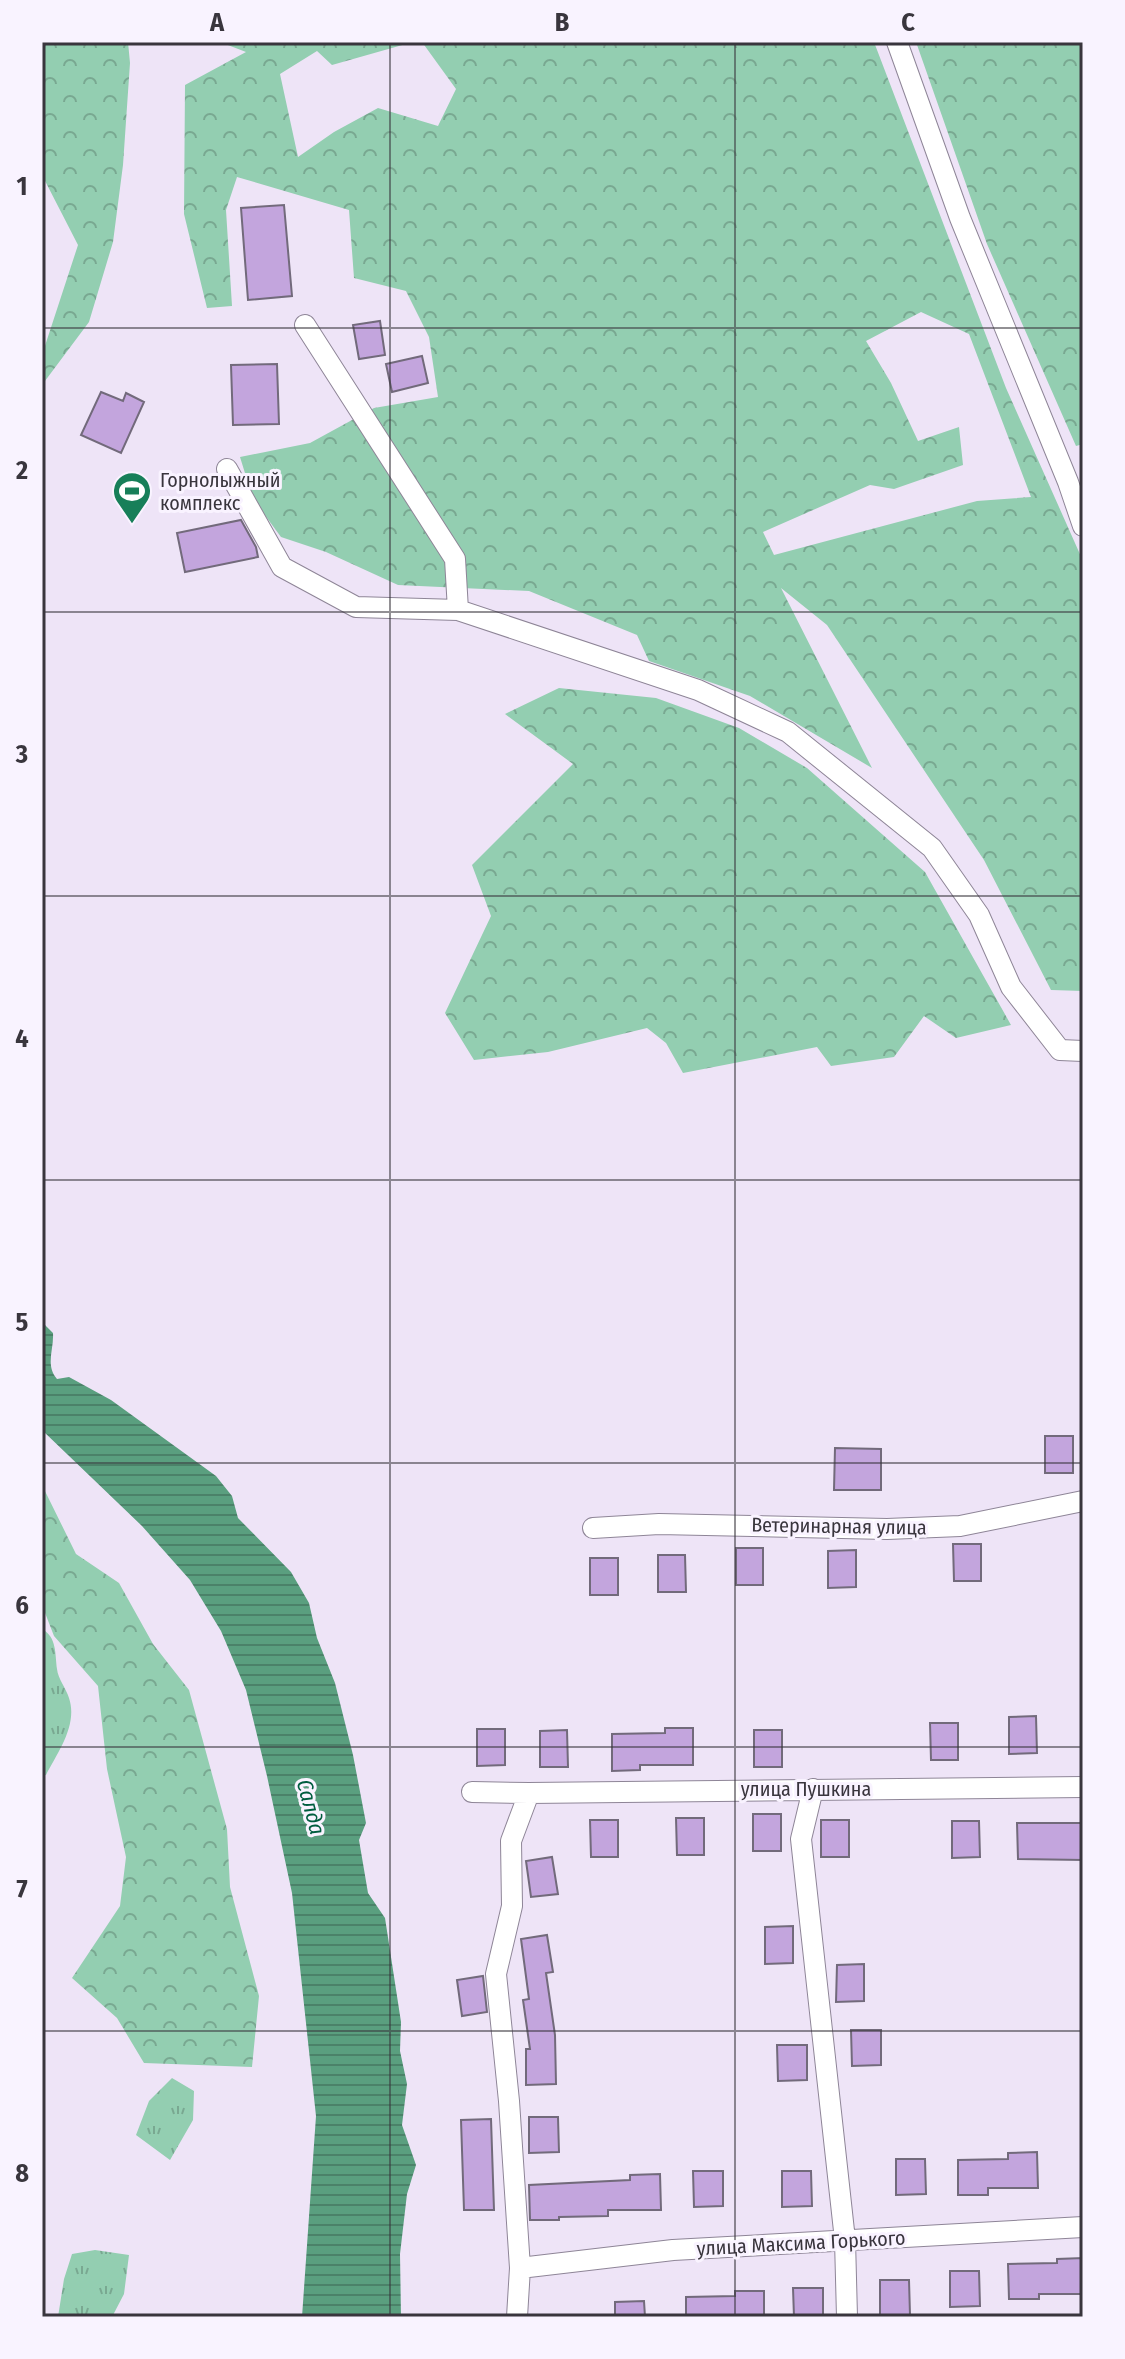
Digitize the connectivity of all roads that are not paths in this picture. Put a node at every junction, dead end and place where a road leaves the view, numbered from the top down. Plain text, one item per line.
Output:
1 (897, 42) edge
2 (305, 325) dead end
3 (227, 469) dead end
4 (1076, 480) edge
5 (1083, 526) edge
6 (458, 610) junction
7 (1083, 1051) edge
8 (1083, 1501) edge
9 (593, 1528) dead end
10 (1083, 1787) edge
11 (813, 1789) junction
12 (472, 1792) dead end
13 (529, 1793) junction
14 (1083, 2227) edge
15 (845, 2240) junction
16 (520, 2268) junction
17 (517, 2317) edge
18 (847, 2317) edge

1 - 4 street
2 - 6 street
3 - 6 street
4 - 5 street
6 - 7 street
8 - 9 street, Ветеринарная улица
10 - 11 street, улица Пушкина
11 - 13 street, улица Пушкина
11 - 15 street
12 - 13 street, улица Пушкина
13 - 16 street
14 - 15 street, улица Максима Горького
15 - 16 street, улица Максима Горького
15 - 18 street
16 - 17 street

